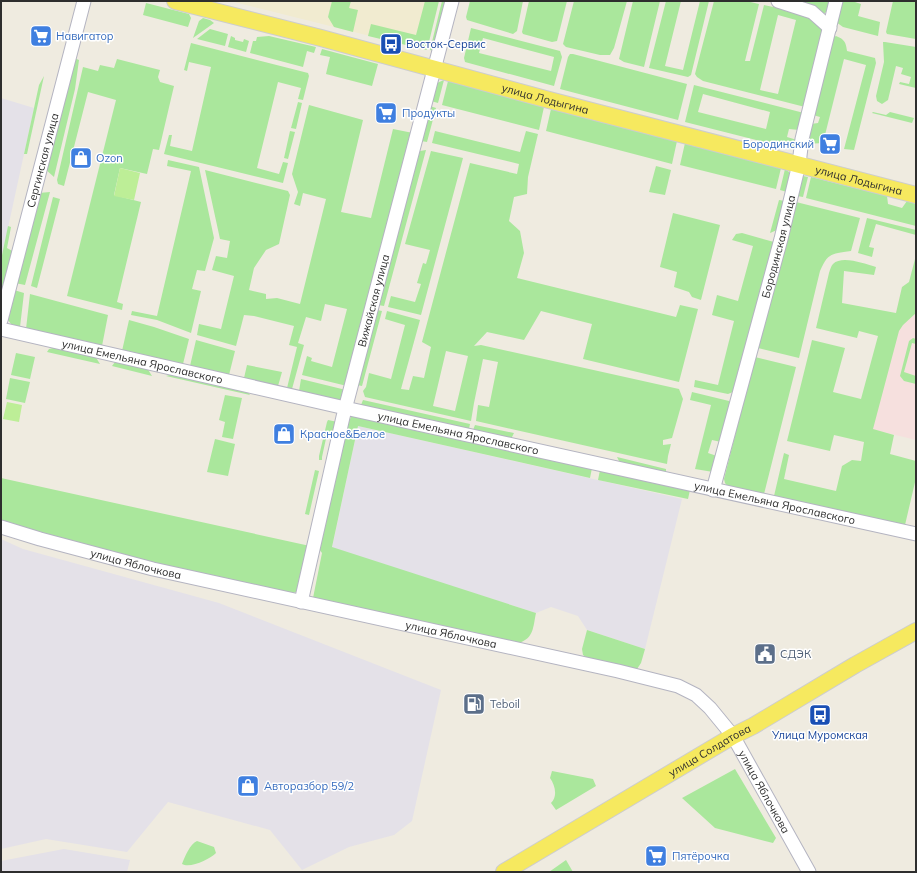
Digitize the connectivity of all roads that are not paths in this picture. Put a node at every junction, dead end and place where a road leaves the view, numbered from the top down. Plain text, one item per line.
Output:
1 (84, 1) edge
2 (175, 1) edge
3 (452, 1) edge
4 (778, 1) edge
5 (836, 1) edge
6 (830, 28) junction
7 (435, 68) junction
8 (799, 164) junction
9 (916, 195) edge
10 (1, 320) edge
11 (1, 329) edge
12 (346, 408) junction
13 (713, 490) junction
14 (1, 527) edge
15 (916, 534) edge
16 (301, 602) junction
17 (916, 631) edge
18 (733, 736) junction
19 (507, 871) edge
20 (809, 872) edge

1 - 10 street, Сергинская улица
2 - 7 main road, улица Лодыгина
3 - 7 street, Вижайская улица
4 - 6 street
5 - 6 street, Бородинская улица
6 - 8 street, Бородинская улица
7 - 8 main road, улица Лодыгина
7 - 12 street, Вижайская улица
8 - 9 main road, улица Лодыгина
8 - 13 street, Бородинская улица
11 - 12 street, улица Емельяна Ярославского
12 - 13 street, улица Емельяна Ярославского
12 - 16 street, Вижайская улица
13 - 15 street, улица Емельяна Ярославского
14 - 16 street, улица Яблочкова
16 - 18 street, улица Яблочкова
17 - 18 main road, улица Солдатова
18 - 19 main road, улица Солдатова
18 - 20 street, улица Яблочкова

